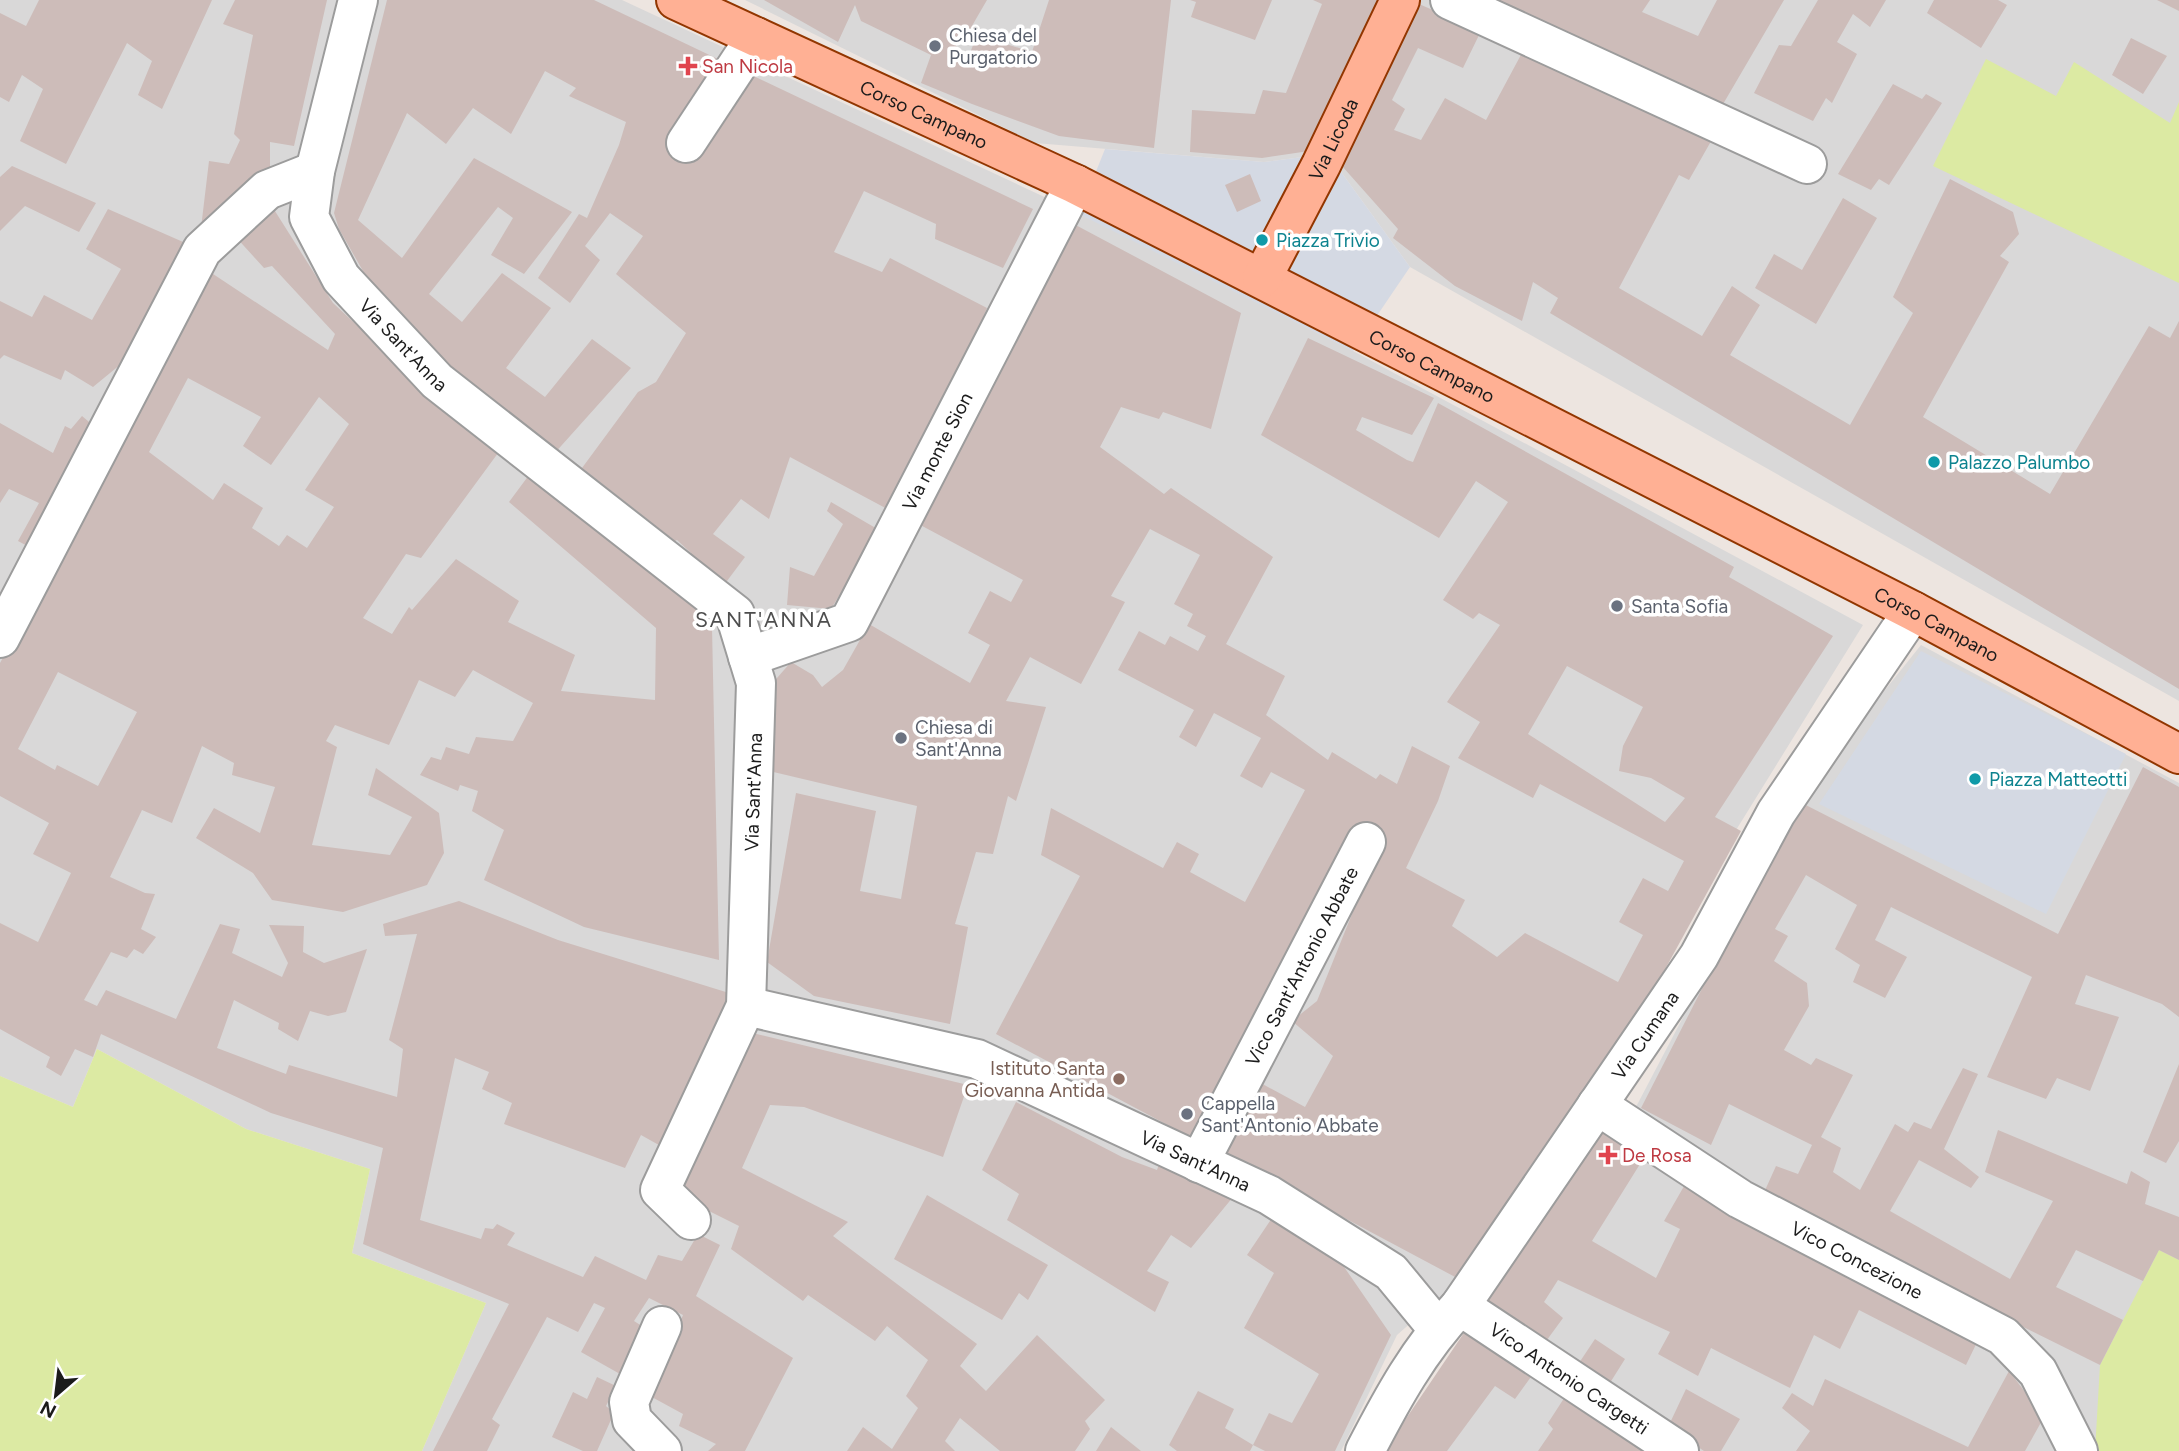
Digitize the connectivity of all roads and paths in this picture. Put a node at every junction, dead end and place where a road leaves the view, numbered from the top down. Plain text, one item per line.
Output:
1 (358, 0) edge
2 (676, 0) edge
3 (1400, 0) edge
4 (1450, 0) edge
5 (756, 37) junction
6 (686, 143) dead end
7 (1807, 164) dead end
8 (315, 171) junction
9 (1075, 184) junction
10 (1262, 278) junction
11 (1913, 611) junction
12 (0, 638) edge
13 (748, 657) junction
14 (2179, 754) edge
15 (1366, 842) dead end
16 (746, 1006) junction
17 (1597, 1105) junction
18 (1199, 1163) junction
19 (691, 1220) dead end
20 (1449, 1317) junction
21 (662, 1326) dead end
22 (662, 1451) edge
23 (1365, 1451) edge
24 (1679, 1451) edge
25 (2078, 1451) edge

1 - 8 street, Via Sant'Anna
2 - 5 main road, Corso Campano
3 - 10 main road, Via Licoda
4 - 7 street
5 - 6 street
5 - 9 main road, Corso Campano
8 - 12 street
8 - 13 street, Via Sant'Anna
9 - 10 main road, Corso Campano
9 - 13 street, Via monte Sion
10 - 11 main road, Corso Campano
11 - 14 main road, Corso Campano
11 - 17 street, Via Cumana
13 - 16 street, Via Sant'Anna
15 - 18 street, Vico Sant'Antonio Abbate
16 - 18 street, Via Sant'Anna
16 - 19 street
17 - 20 street, Via Cumana
17 - 25 street, Vico Concezione
18 - 20 street, Via Sant'Anna
20 - 23 street, Via Cumana
20 - 24 street, Vico Antonio Cargetti
21 - 22 street

